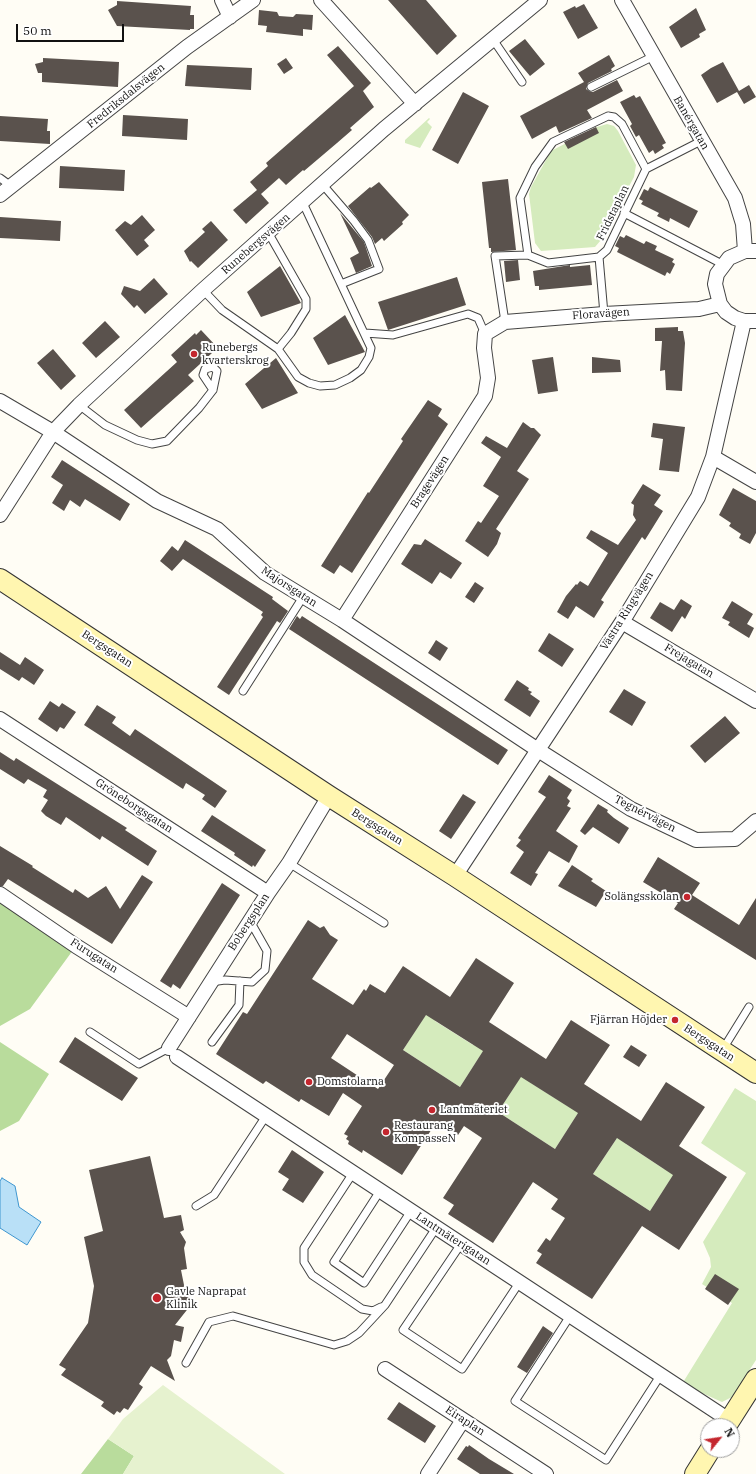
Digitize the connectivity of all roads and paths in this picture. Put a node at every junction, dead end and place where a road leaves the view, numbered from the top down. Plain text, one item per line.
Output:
1 (222, 0) edge
2 (253, 0) edge
3 (321, 0) edge
4 (540, 0) edge
5 (622, 0) edge
6 (230, 17) junction
7 (492, 38) junction
8 (654, 56) junction
9 (522, 82) dead end
10 (591, 87) dead end
11 (416, 104) junction
12 (701, 141) junction
13 (646, 169) junction
14 (323, 185) junction
15 (4, 186) edge
16 (303, 203) junction
17 (624, 213) junction
18 (268, 234) junction
19 (751, 251) edge
20 (528, 255) junction
21 (599, 257) junction
22 (722, 264) junction
23 (341, 284) junction
24 (203, 290) junction
25 (720, 304) junction
26 (604, 314) junction
27 (750, 321) edge
28 (505, 322) junction
29 (365, 333) junction
30 (485, 334) junction
31 (278, 349) junction
32 (212, 390) dead end
33 (0, 401) edge
34 (79, 405) junction
35 (53, 432) junction
36 (713, 458) junction
37 (756, 482) edge
38 (0, 515) edge
39 (0, 579) edge
40 (303, 597) junction
41 (342, 620) junction
42 (622, 622) junction
43 (243, 691) dead end
44 (756, 701) edge
45 (0, 719) edge
46 (538, 750) junction
47 (329, 796) junction
48 (756, 821) edge
49 (289, 863) junction
50 (455, 876) junction
51 (268, 893) junction
52 (0, 894) edge
53 (250, 921) junction
54 (384, 923) dead end
55 (240, 981) junction
56 (211, 982) junction
57 (749, 1007) dead end
58 (189, 1017) junction
59 (90, 1032) dead end
60 (212, 1042) dead end
61 (721, 1051) junction
62 (173, 1052) junction
63 (756, 1073) edge
64 (266, 1116) junction
65 (353, 1173) junction
66 (380, 1191) junction
67 (196, 1206) dead end
68 (411, 1211) junction
69 (436, 1228) junction
70 (461, 1244) junction
71 (519, 1283) junction
72 (384, 1305) junction
73 (570, 1316) junction
74 (186, 1363) dead end
75 (385, 1369) dead end
76 (660, 1376) junction
77 (756, 1379) edge
78 (721, 1418) edge
79 (731, 1418) edge
80 (463, 1420) junction
81 (705, 1458) edge
82 (428, 1474) edge
83 (546, 1474) edge
84 (695, 1474) edge

1 - 6 street
2 - 6 street, Fredriksdalsvägen
3 - 11 street
4 - 7 street, Runebergsvägen
5 - 8 street, Banérgatan
6 - 15 street, Fredriksdalsvägen
7 - 9 lane
7 - 11 street, Runebergsvägen
8 - 10 lane
8 - 12 street, Banérgatan
11 - 14 street, Runebergsvägen
12 - 13 lane
12 - 19 street, Banérgatan
13 - 17 lane, Fridstaplan
13 - 20 lane
14 - 16 street, Runebergsvägen
14 - 23 lane
16 - 18 street, Runebergsvägen
16 - 23 lane
17 - 21 lane, Fridstaplan
17 - 22 lane
18 - 24 street, Runebergsvägen
18 - 31 lane
19 - 22 street
20 - 21 lane, Fridstaplan
20 - 28 lane
21 - 26 lane
22 - 25 street
23 - 29 lane
24 - 31 lane
24 - 34 street, Runebergsvägen
25 - 26 street, Floravägen
25 - 27 street
26 - 28 street, Floravägen
27 - 36 street, Västra Ringvägen
28 - 30 street, Floravägen
29 - 30 lane
29 - 31 lane
30 - 41 street, Bragevägen
32 - 34 lane
33 - 35 street, Majorsgatan
34 - 35 street, Runebergsvägen
35 - 38 street, Runebergsvägen
35 - 40 street, Majorsgatan
36 - 37 street
36 - 42 street, Västra Ringvägen
39 - 47 street, Bergsgatan
40 - 41 street, Majorsgatan
40 - 43 lane
41 - 46 street, Majorsgatan
42 - 44 street, Frejagatan
42 - 46 street, Västra Ringvägen
45 - 51 street, Gröneborgsgatan
46 - 48 street, Tegnérvägen
46 - 50 street, Västra Ringvägen
47 - 49 street, Bobergsplan
47 - 50 street, Bergsgatan
49 - 51 street, Bobergsplan
49 - 54 lane
50 - 61 street, Bergsgatan
51 - 53 street, Bobergsplan
52 - 58 street, Furugatan
53 - 55 lane
53 - 56 street, Bobergsplan
55 - 56 lane
55 - 60 lane
56 - 58 street, Bobergsplan
57 - 61 lane
58 - 62 street, Bobergsplan
59 - 62 lane
61 - 63 street, Bergsgatan
62 - 64 street, Lantmäterigatan
64 - 65 street, Lantmäterigatan
64 - 67 lane
65 - 66 street, Lantmäterigatan
65 - 72 lane
66 - 68 street, Lantmäterigatan
66 - 68 lane
68 - 69 street, Lantmäterigatan
69 - 70 street, Lantmäterigatan
69 - 72 lane
70 - 71 street, Lantmäterigatan
70 - 71 lane
71 - 73 street, Lantmäterigatan
72 - 74 lane
73 - 76 street, Lantmäterigatan
73 - 76 lane
75 - 80 street, Eiraplan
76 - 78 street, Lantmäterigatan
77 - 79 street
80 - 82 street
80 - 83 street, Eiraplan
81 - 84 street

